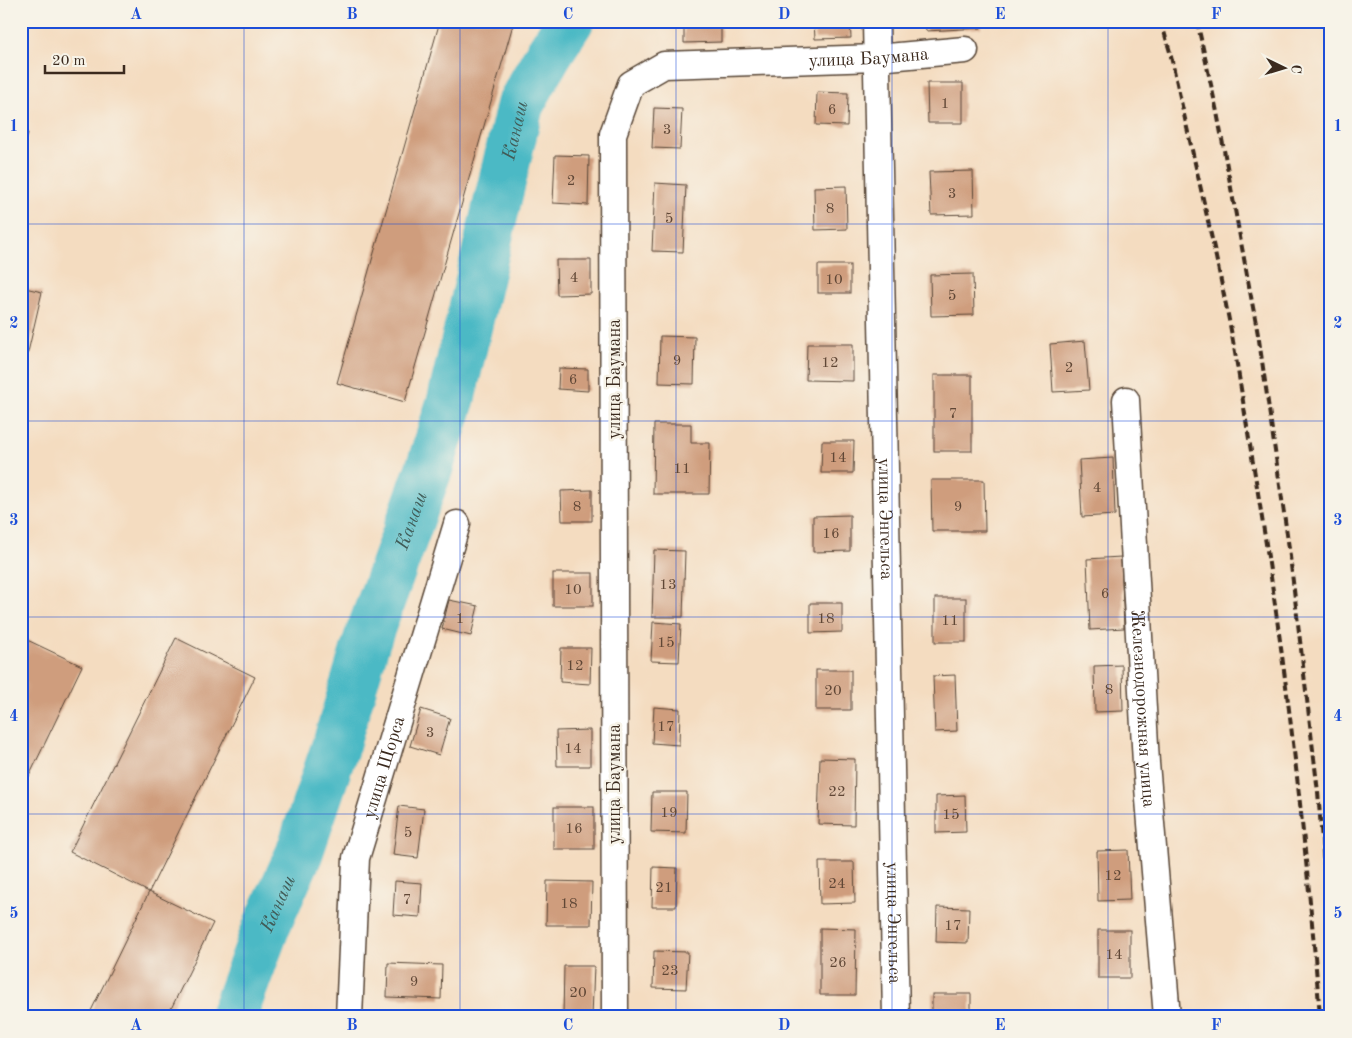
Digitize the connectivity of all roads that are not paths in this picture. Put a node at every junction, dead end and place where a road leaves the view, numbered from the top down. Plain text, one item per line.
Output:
1 (876, 21) edge
2 (965, 50) dead end
3 (877, 58) junction
4 (1126, 400) dead end
5 (457, 524) dead end
6 (349, 1017) edge
7 (614, 1017) edge
8 (896, 1017) edge
9 (1167, 1017) edge

1 - 3 street, улица Энгельса
2 - 3 street, улица Баумана
3 - 7 street, улица Баумана
3 - 8 street, улица Энгельса
4 - 9 street, Железнодорожная улица
5 - 6 street, улица Щорса

